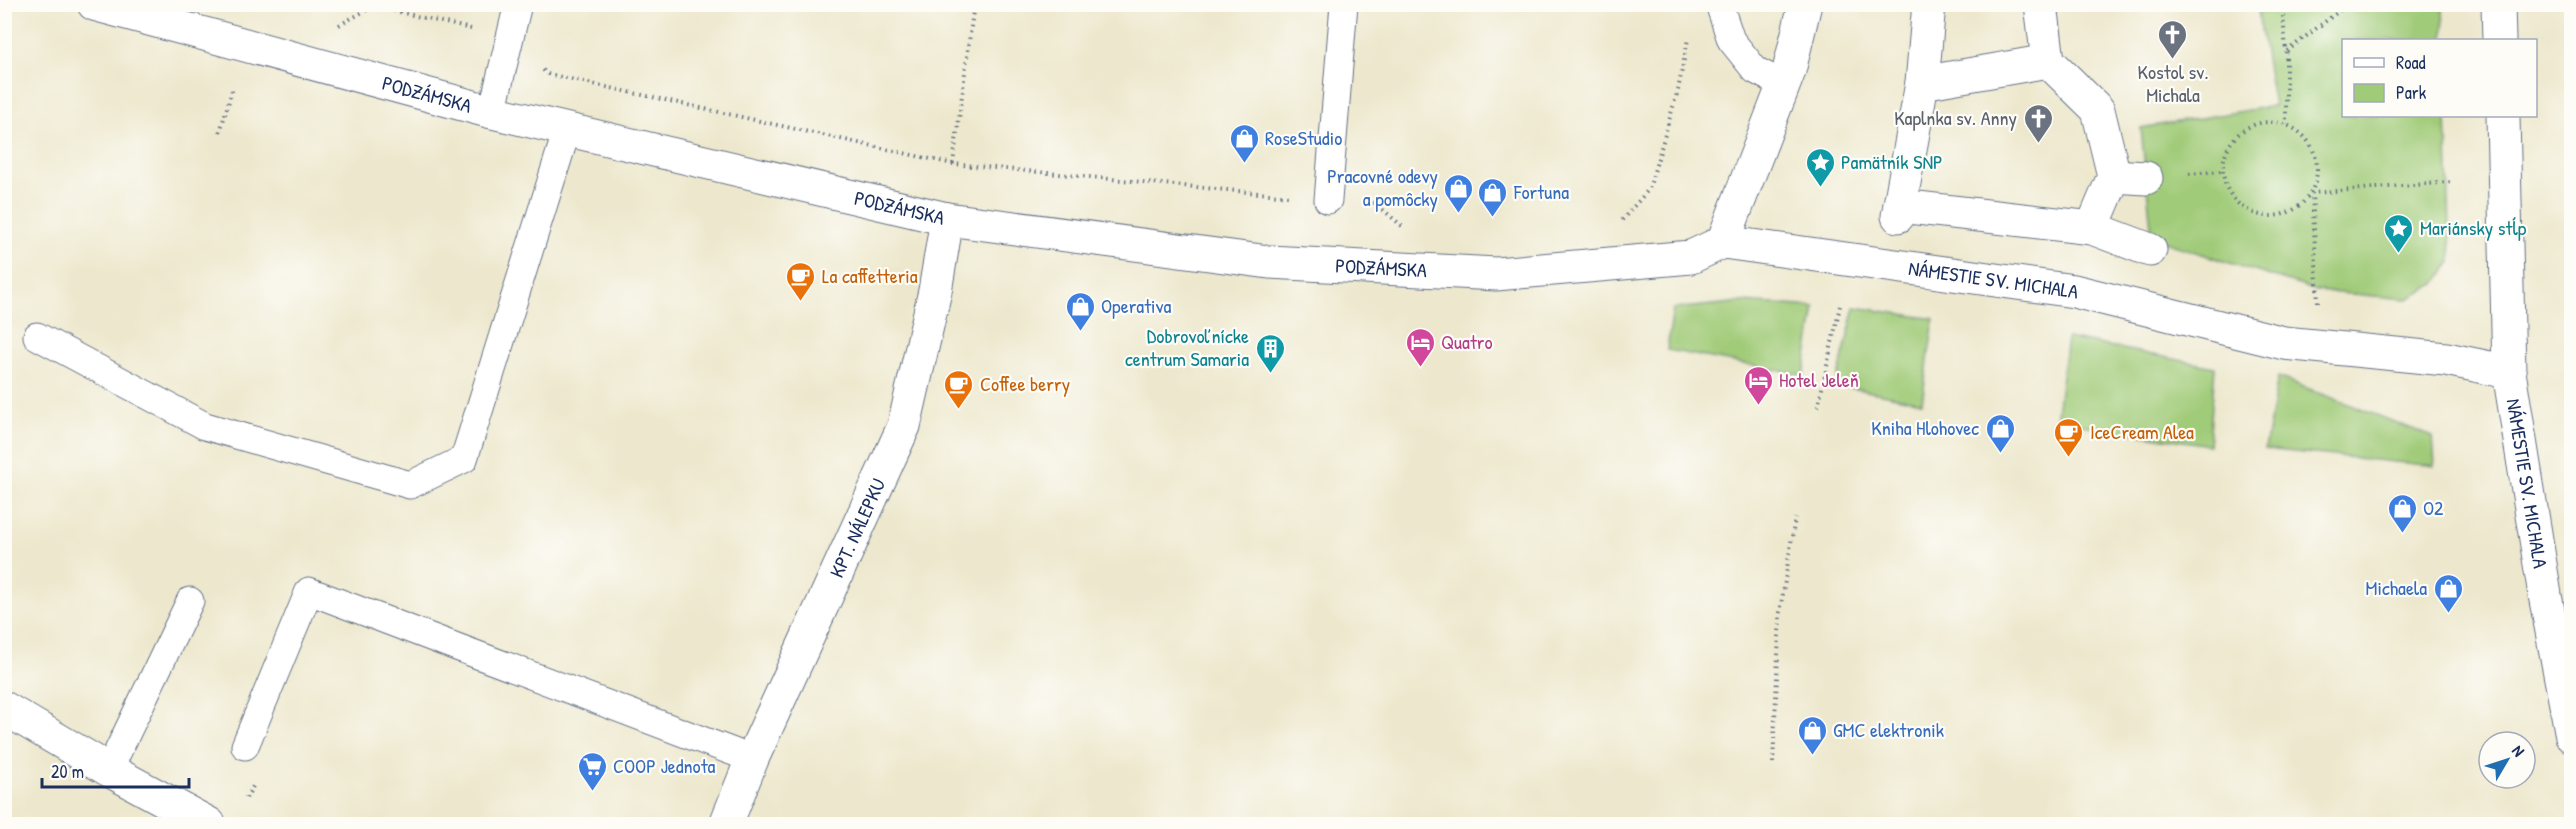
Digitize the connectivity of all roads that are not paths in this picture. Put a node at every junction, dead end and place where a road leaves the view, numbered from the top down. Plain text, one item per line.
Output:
1 (94, 4) edge
2 (518, 4) edge
3 (1344, 4) edge
4 (1719, 4) edge
5 (1805, 4) edge
6 (1929, 4) edge
7 (2041, 4) edge
8 (2498, 4) edge
9 (2499, 39) edge
10 (2048, 62) junction
11 (1922, 83) junction
12 (1784, 85) junction
13 (492, 112) junction
14 (2503, 117) edge
15 (567, 130) junction
16 (2114, 176) junction
17 (2146, 178) dead end
18 (1328, 200) road end
19 (946, 219) junction
20 (2092, 228) junction
21 (1723, 242) junction
22 (2150, 250) dead end
23 (37, 336) dead end
24 (2509, 372) junction
25 (190, 602) dead end
26 (2566, 669) edge
27 (4, 708) edge
28 (2571, 736) edge
29 (245, 746) dead end
30 (752, 759) junction
31 (110, 770) junction
32 (192, 821) edge
33 (726, 825) edge

1 - 13 street, PODZÁMSKA
2 - 13 lane
3 - 18 lane
4 - 12 lane
5 - 12 street
6 - 11 street
7 - 10 street
8 - 9 street
10 - 11 street
10 - 16 street
11 - 20 street
12 - 21 street
13 - 15 street, PODZÁMSKA
14 - 24 street, NÁMESTIE SV. MICHALA
15 - 19 street, PODZÁMSKA
15 - 23 lane
16 - 17 street
16 - 20 street
19 - 21 street, PODZÁMSKA
19 - 30 street, KPT. NÁLEPKU
20 - 22 street
21 - 24 street, NÁMESTIE SV. MICHALA
24 - 26 street, NÁMESTIE SV. MICHALA
25 - 31 lane
26 - 28 street, NÁMESTIE SV. MICHALA
27 - 31 street
29 - 30 lane
30 - 33 street, KPT. NÁLEPKU
31 - 32 street

